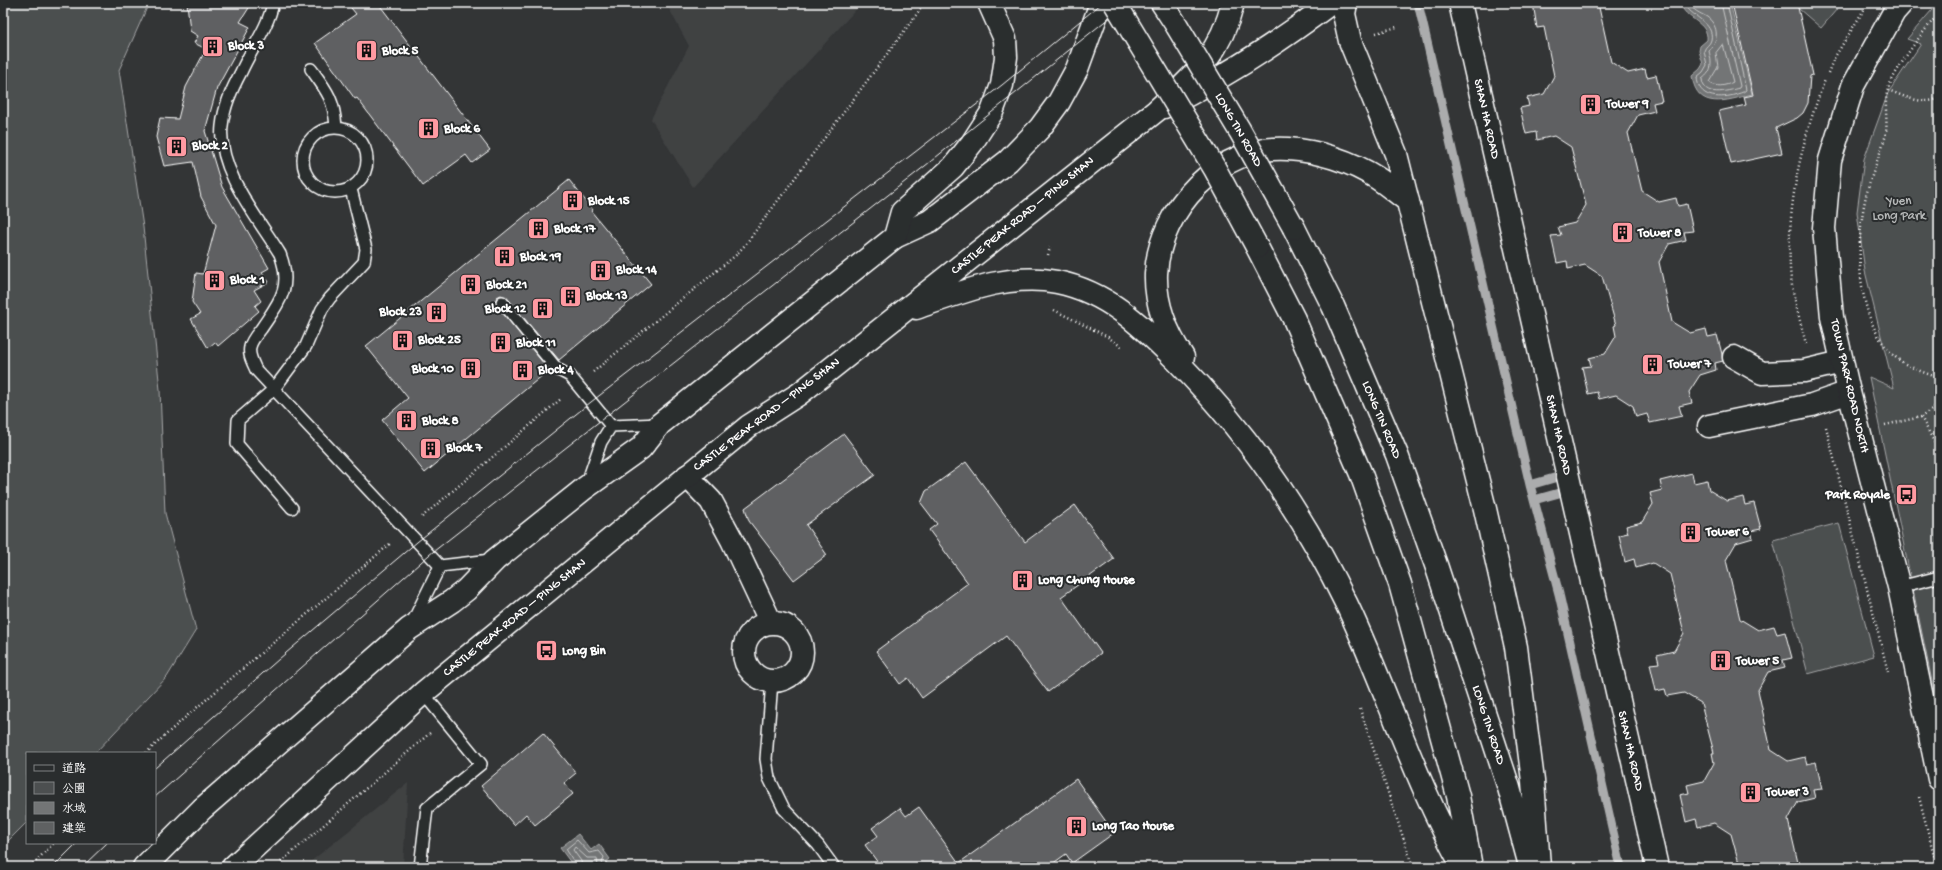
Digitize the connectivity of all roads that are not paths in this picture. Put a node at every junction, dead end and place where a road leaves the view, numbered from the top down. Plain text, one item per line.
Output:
1 (273, 3) edge
2 (989, 3) edge
3 (1101, 3) edge
4 (1115, 3) edge
5 (1162, 3) edge
6 (1233, 3) edge
7 (1331, 3) edge
8 (1346, 3) edge
9 (1460, 3) edge
10 (1902, 3) edge
11 (311, 69) dead end
12 (1156, 111) junction
13 (336, 127) junction
14 (351, 189) junction
15 (1408, 202) junction
16 (895, 237) junction
17 (502, 302) dead end
18 (901, 313) junction
19 (1734, 358) dead end
20 (1842, 362) junction
21 (1202, 386) junction
22 (274, 389) junction
23 (1849, 392) junction
24 (660, 424) junction
25 (611, 426) junction
26 (1709, 426) dead end
27 (688, 476) junction
28 (585, 488) junction
29 (292, 508) dead end
30 (495, 560) junction
31 (440, 566) junction
32 (1939, 577) edge
33 (1899, 587) junction
34 (771, 623) junction
35 (409, 629) junction
36 (772, 681) junction
37 (423, 693) junction
38 (1939, 778) edge
39 (144, 867) edge
40 (233, 867) edge
41 (420, 867) edge
42 (834, 867) edge
43 (1463, 867) edge
44 (1471, 867) edge
45 (1530, 867) edge
46 (1539, 867) edge
47 (1657, 867) edge

1 - 22 lane
2 - 16 main road
3 - 16 main road
4 - 44 main road, bridge
5 - 45 main road, LONG TIN ROAD, bridge
6 - 12 main road
7 - 12 main road, CASTLE PEAK ROAD – PING SHAN
8 - 15 main road
9 - 47 main road, SHAN HA ROAD
10 - 20 main road, TOWN PARK ROAD NORTH
11 - 13 lane
12 - 18 main road, CASTLE PEAK ROAD – PING SHAN
13 - 14 lane
13 - 14 lane
14 - 22 lane
15 - 21 main road
15 - 46 main road
16 - 24 main road
17 - 25 lane
18 - 21 main road
18 - 27 main road, CASTLE PEAK ROAD – PING SHAN
19 - 20 main road
20 - 23 main road, TOWN PARK ROAD NORTH
21 - 43 main road
22 - 29 lane
22 - 31 lane
23 - 26 main road
23 - 33 main road, TOWN PARK ROAD NORTH
24 - 25 lane
24 - 28 main road
25 - 28 lane
27 - 34 main road
27 - 37 main road, CASTLE PEAK ROAD – PING SHAN
28 - 30 main road
30 - 31 lane
30 - 35 main road
31 - 35 lane
32 - 33 lane
33 - 38 main road, TOWN PARK ROAD NORTH
34 - 36 main road
34 - 36 main road
35 - 39 main road
36 - 42 lane
37 - 40 main road, CASTLE PEAK ROAD – PING SHAN
37 - 41 lane

